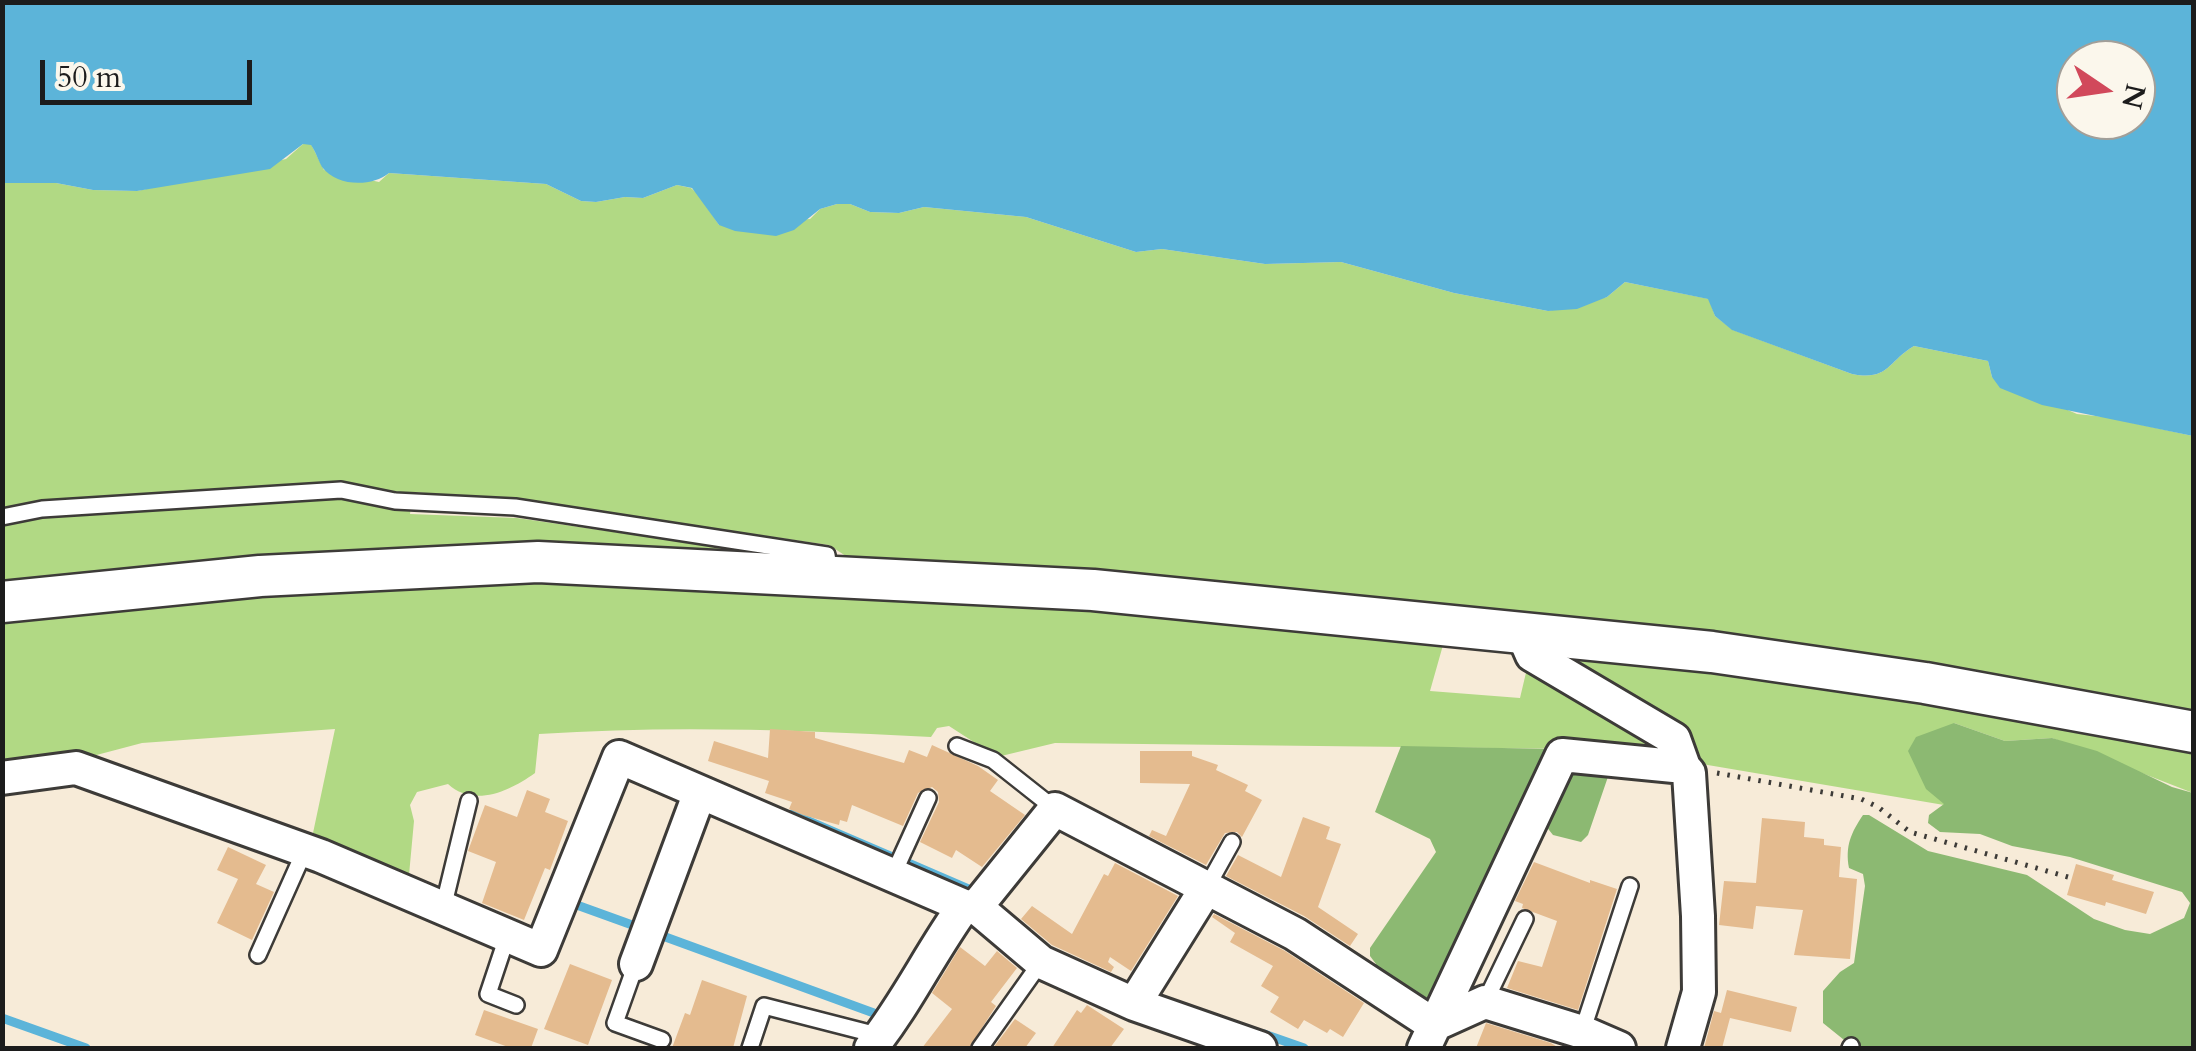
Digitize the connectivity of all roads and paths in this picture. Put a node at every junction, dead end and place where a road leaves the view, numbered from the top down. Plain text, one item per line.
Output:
1 (2, 517) edge
2 (830, 574) junction
3 (2, 602) edge
4 (1522, 632) junction
5 (2194, 732) edge
6 (957, 746) dead end
7 (1684, 766) junction
8 (2, 778) edge
9 (700, 792) junction
10 (928, 798) dead end
11 (469, 801) dead end
12 (1054, 809) junction
13 (1232, 842) dead end
14 (305, 850) junction
15 (893, 875) junction
16 (2068, 877) dead end
17 (1630, 886) dead end
18 (1207, 888) junction
19 (970, 907) junction
20 (443, 908) junction
21 (1525, 919) dead end
22 (507, 936) junction
23 (258, 955) dead end
24 (1042, 962) junction
25 (636, 964) joint
26 (1485, 1002) junction
27 (1134, 1004) junction
28 (516, 1005) dead end
29 (1582, 1032) junction
30 (1429, 1037) edge
31 (662, 1040) dead end
32 (876, 1042) edge
33 (750, 1048) edge
34 (980, 1048) edge
35 (1260, 1048) edge
36 (1620, 1048) edge
37 (1683, 1048) edge

1 - 2 lane
2 - 3 street
2 - 4 street
4 - 5 street
4 - 7 street
6 - 12 lane
7 - 16 path
7 - 30 street
7 - 37 street
8 - 14 street
9 - 15 street
9 - 22 street
9 - 25 street
10 - 15 lane
11 - 20 lane
12 - 18 street
12 - 19 street
13 - 18 lane
14 - 20 street
14 - 23 lane
15 - 19 street
17 - 29 lane
18 - 27 street
18 - 30 street
19 - 24 street
19 - 32 street
20 - 22 street
21 - 26 lane
22 - 28 lane
24 - 27 street
24 - 34 lane
25 - 31 lane
26 - 29 street
26 - 30 street
27 - 35 street
29 - 36 street
32 - 33 lane

